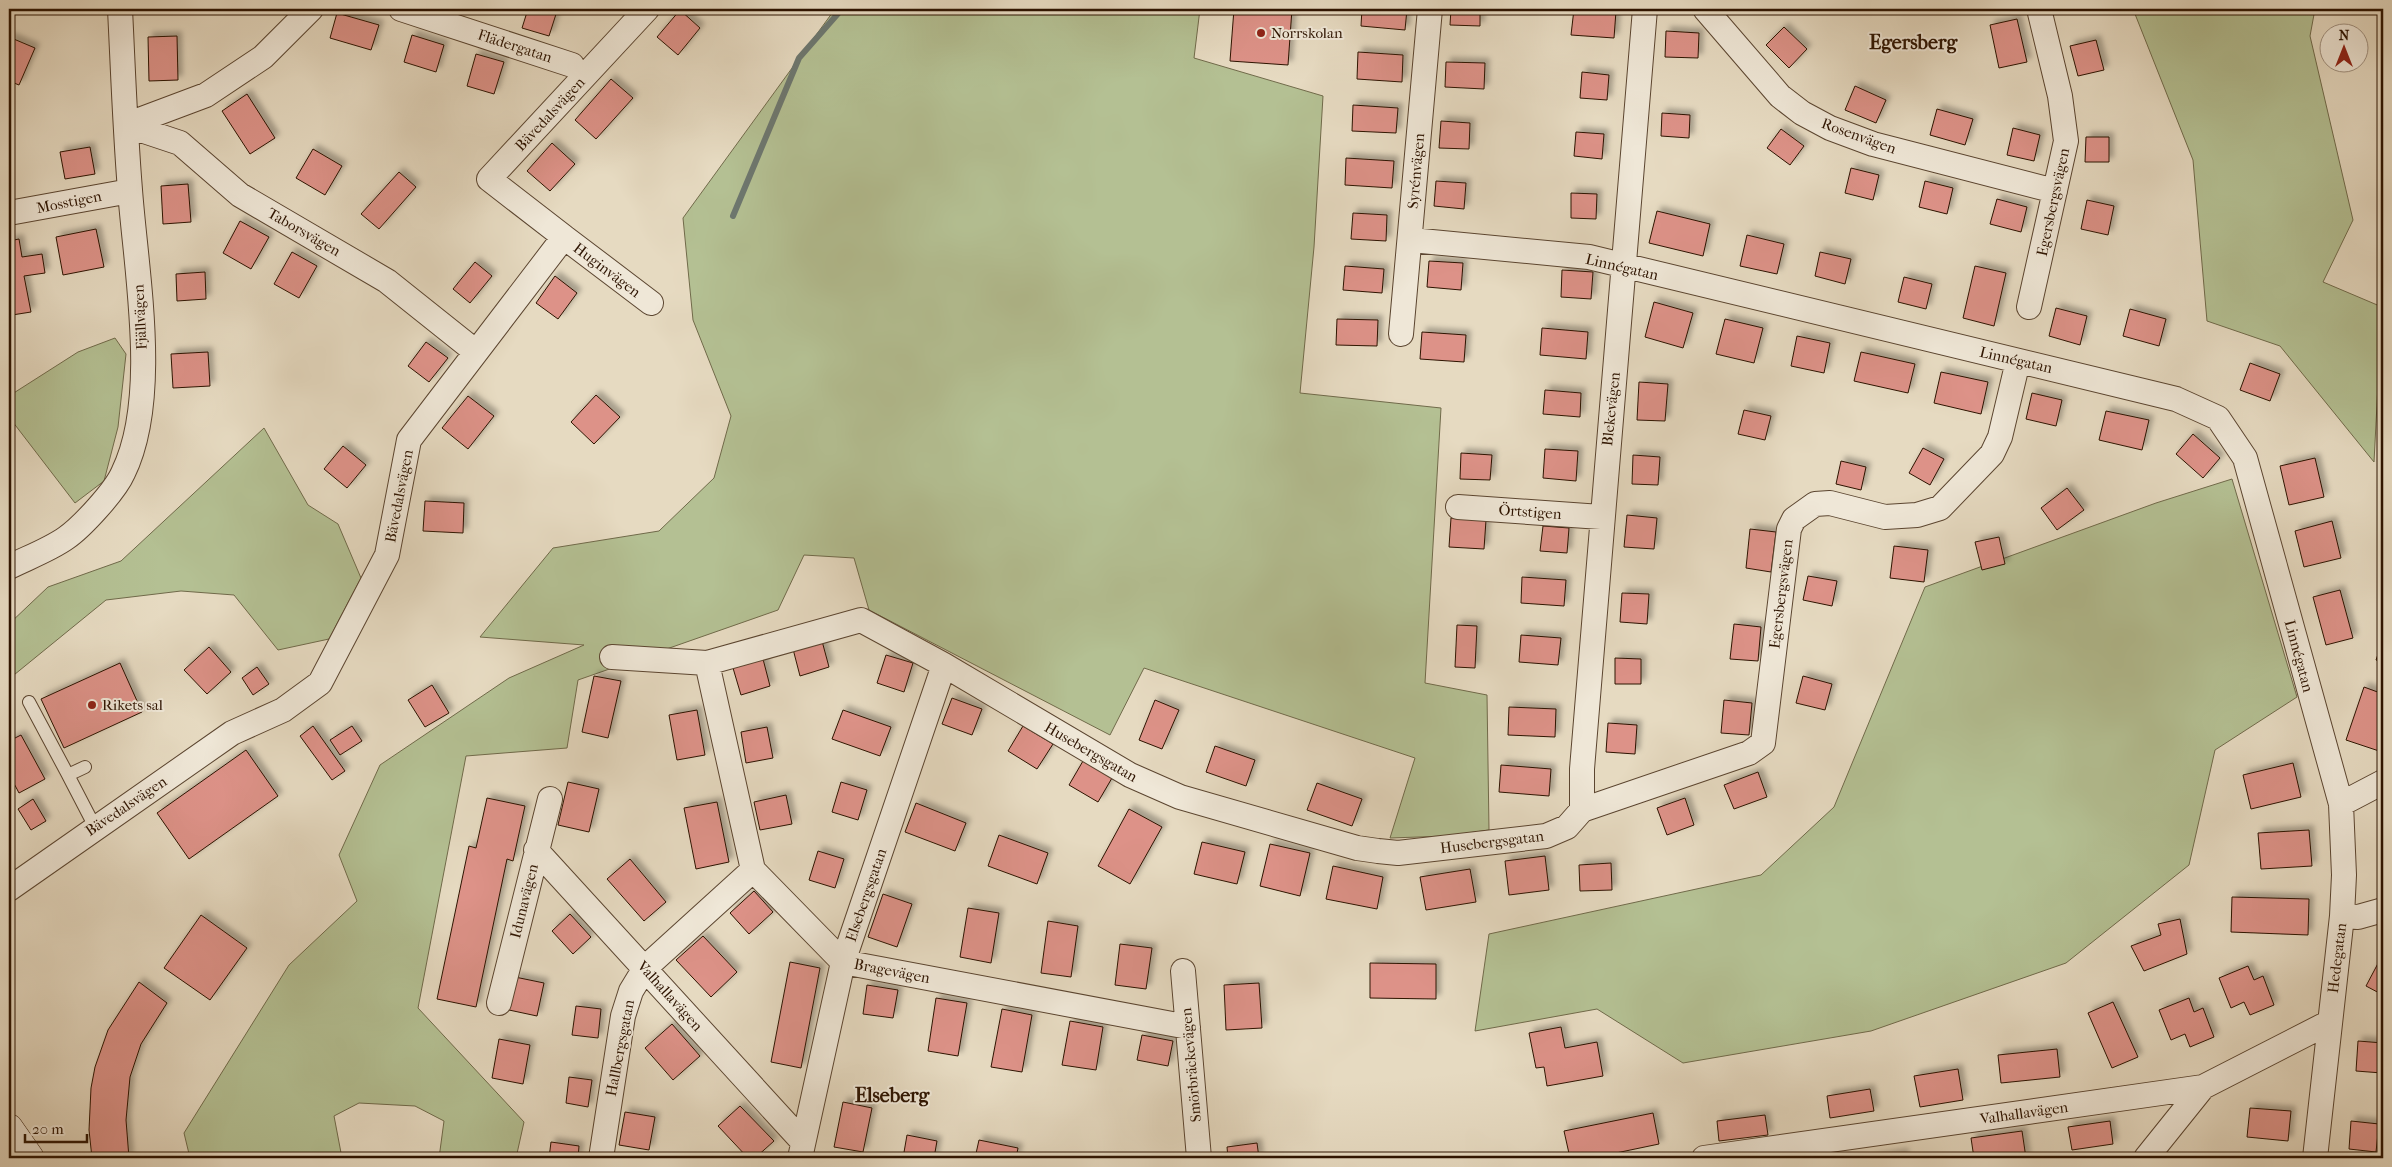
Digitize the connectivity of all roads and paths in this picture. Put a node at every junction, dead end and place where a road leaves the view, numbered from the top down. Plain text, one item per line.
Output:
1 (120, 9) edge
2 (311, 9) edge
3 (401, 9) edge
4 (647, 9) edge
5 (1430, 9) edge
6 (1645, 9) edge
7 (1705, 9) edge
8 (2038, 9) edge
9 (572, 65) dead end
10 (126, 126) junction
11 (130, 191) junction
12 (2055, 191) junction
13 (9, 213) edge
14 (564, 237) junction
15 (1411, 240) junction
16 (1625, 268) junction
17 (651, 304) dead end
18 (2029, 307) dead end
19 (1401, 334) dead end
20 (476, 352) junction
21 (2018, 361) junction
22 (1458, 507) dead end
23 (1601, 517) junction
24 (9, 567) edge
25 (612, 657) dead end
26 (707, 663) junction
27 (944, 665) junction
28 (29, 702) dead end
29 (86, 767) dead end
30 (68, 775) junction
31 (2383, 782) edge
32 (550, 799) dead end
33 (2341, 804) junction
34 (1582, 810) junction
35 (95, 827) junction
36 (536, 850) junction
37 (753, 870) junction
38 (9, 889) edge
39 (2383, 910) edge
40 (2342, 916) junction
41 (843, 962) junction
42 (645, 968) junction
43 (1183, 971) dead end
44 (499, 1003) dead end
45 (2330, 1022) junction
46 (1188, 1027) junction
47 (2203, 1087) junction
48 (9, 1128) edge
49 (1841, 1149) edge
50 (802, 1150) edge
51 (30, 1158) edge
52 (601, 1158) edge
53 (1199, 1158) edge
54 (1704, 1158) edge
55 (2146, 1158) edge
56 (2314, 1158) edge

1 - 10 street, Fjällvägen
2 - 10 street
3 - 9 street, Flädergatan
4 - 14 street, Bävedalsvägen
5 - 15 street, Syrénvägen
6 - 16 street, Blekevägen
7 - 12 street, Rosenvägen
8 - 12 street, Egersbergsvägen
10 - 11 street, Fjällvägen
10 - 20 street, Taborsvägen
11 - 13 street, Mosstigen
11 - 24 street, Fjällvägen
12 - 18 street, Egersbergsvägen
14 - 17 street, Huginvägen
14 - 20 street, Bävedalsvägen
15 - 16 street, Linnégatan
15 - 19 street, Syrénvägen
16 - 21 street, Linnégatan
16 - 23 street, Blekevägen
20 - 35 street, Bävedalsvägen
21 - 33 street, Linnégatan
21 - 34 street, Egersbergsvägen
22 - 23 street, Örtstigen
23 - 34 street, Blekevägen
25 - 26 street, Husebergsgatan
26 - 27 street, Husebergsgatan
26 - 37 street
27 - 34 street, Husebergsgatan
27 - 41 street, Elsebergsgatan
28 - 30 lane
29 - 30 lane
30 - 35 lane
31 - 33 street
32 - 36 street, Idunavägen
33 - 40 street, Hedegatan
35 - 38 street, Bävedalsvägen
36 - 42 street, Valhallavägen
36 - 44 street, Idunavägen
37 - 41 street, Bragevägen
37 - 42 street, Hallbergsgatan
39 - 40 street
40 - 45 street, Hedegatan
41 - 46 street, Bragevägen
41 - 50 street, Elsebergsgatan
42 - 50 street, Valhallavägen
42 - 52 street, Hallbergsgatan
43 - 46 street, Smörbräckevägen
45 - 47 street, Valhallavägen
45 - 56 street, Hedegatan
46 - 53 street, Smörbräckevägen
47 - 49 street, Valhallavägen
47 - 55 street
48 - 51 street
49 - 54 street, Valhallavägen

